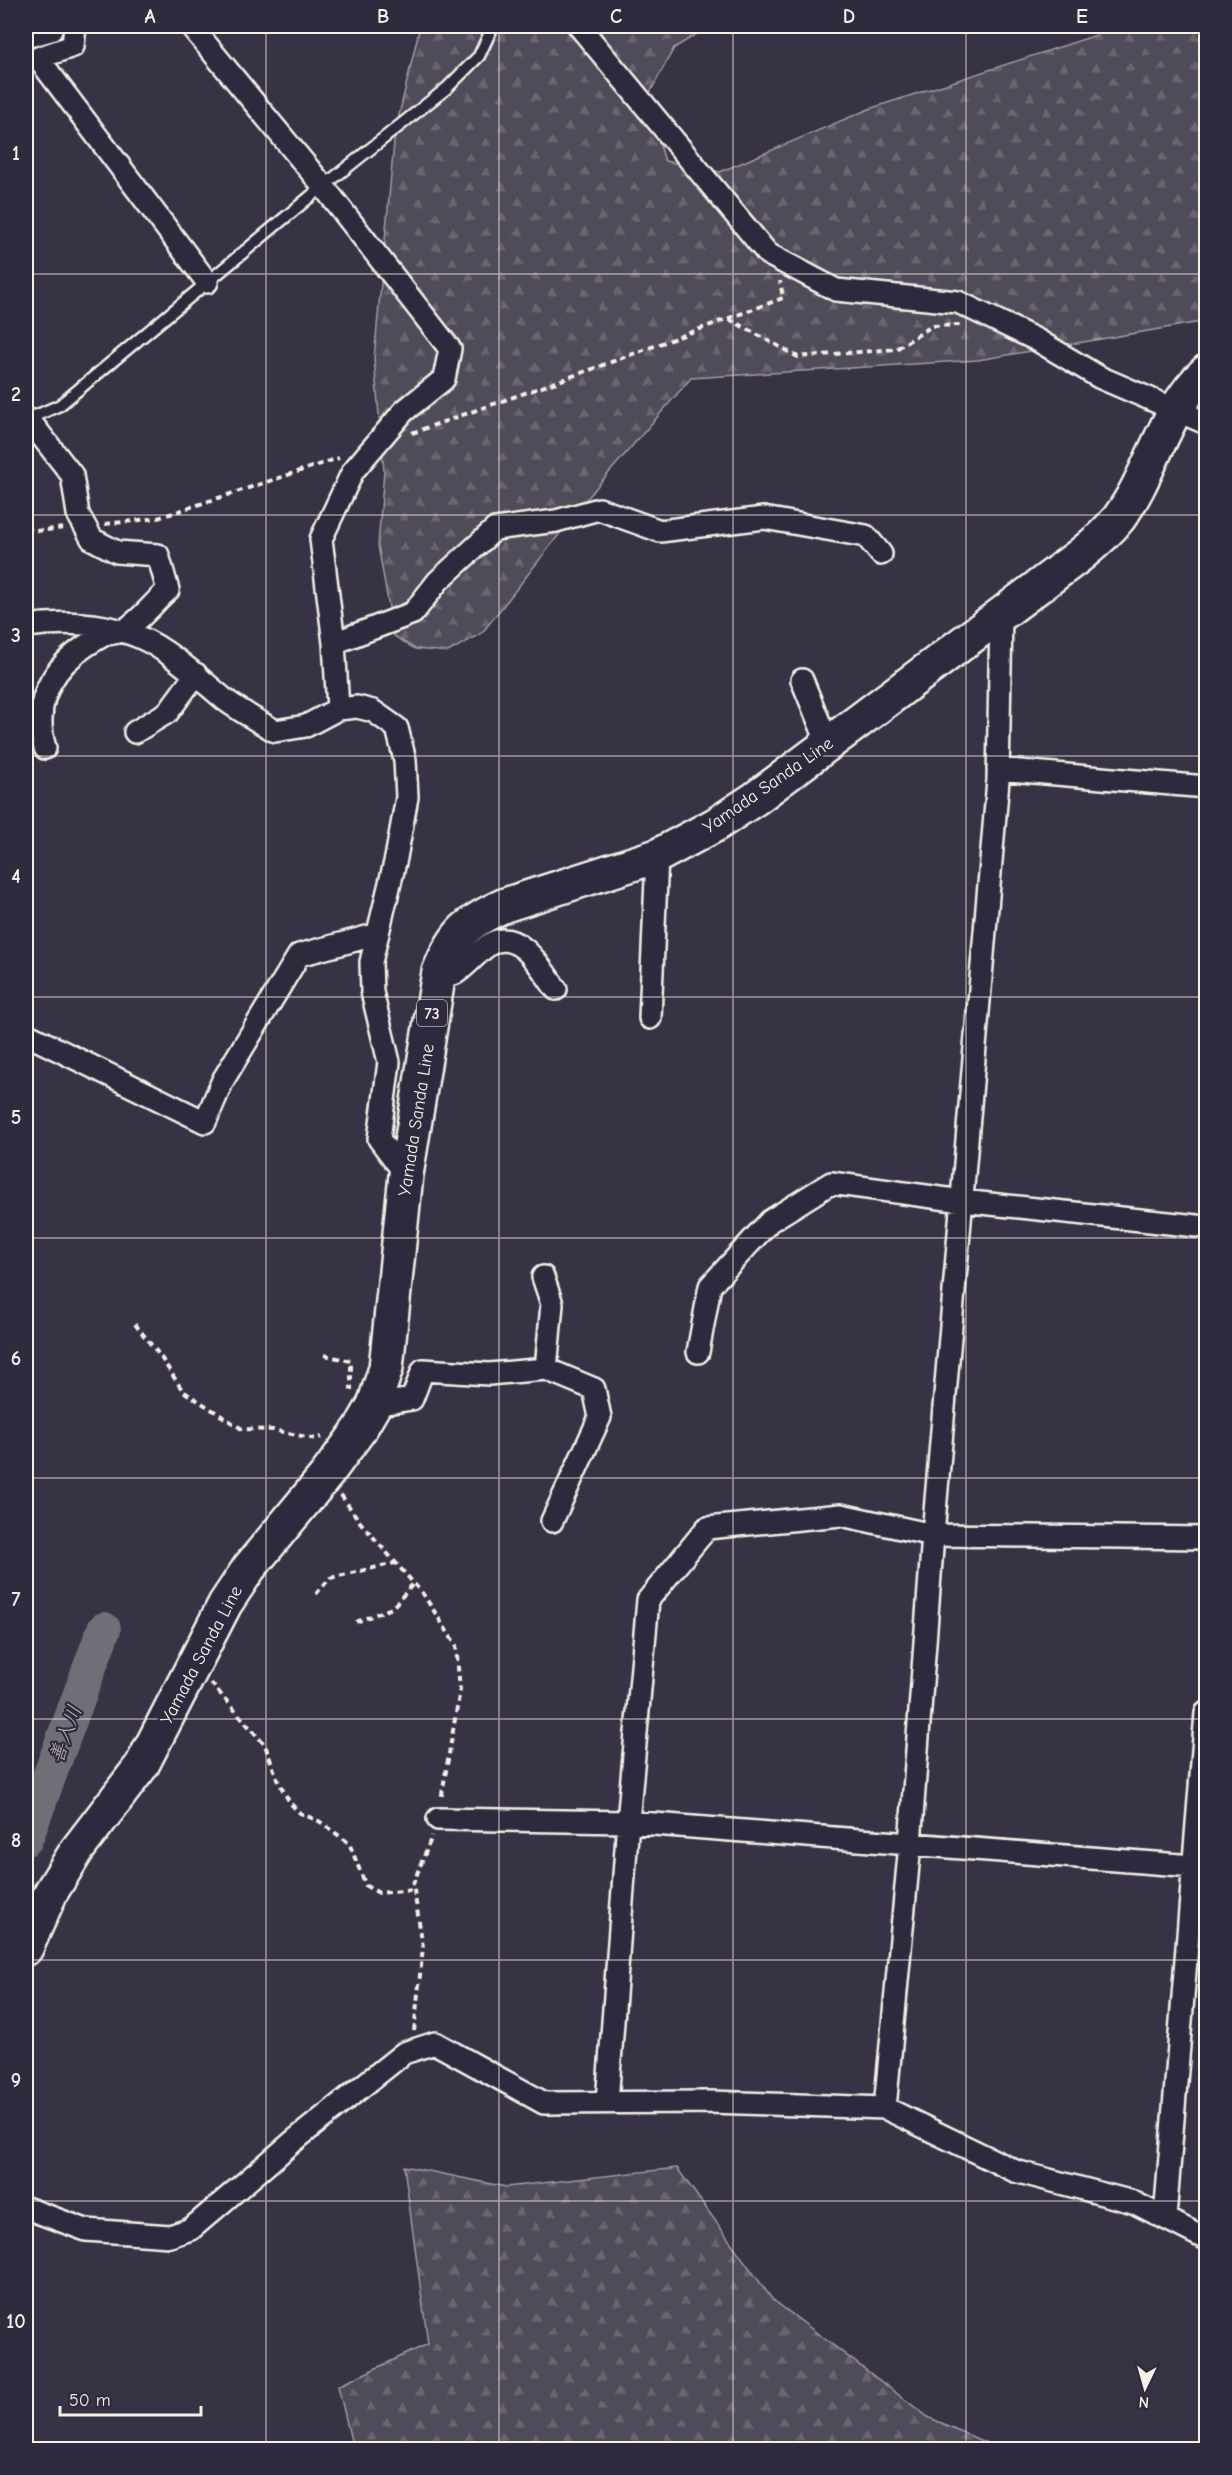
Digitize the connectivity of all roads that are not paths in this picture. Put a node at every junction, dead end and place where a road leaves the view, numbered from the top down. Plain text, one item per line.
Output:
1 (52, 26) edge
2 (75, 26) edge
3 (191, 26) edge
4 (493, 26) edge
5 (579, 26) edge
6 (26, 37) edge
7 (323, 186) junction
8 (207, 282) junction
9 (1206, 372) edge
10 (1176, 408) junction
11 (27, 420) edge
12 (1206, 423) edge
13 (881, 554) dead end
14 (1001, 615) junction
15 (26, 626) edge
16 (123, 631) junction
17 (334, 643) junction
18 (196, 674) junction
19 (802, 680) dead end
20 (338, 709) junction
21 (135, 732) dead end
22 (828, 744) junction
23 (45, 748) dead end
24 (998, 770) junction
25 (1206, 787) edge
26 (657, 856) junction
27 (378, 934) junction
28 (439, 972) junction
29 (556, 989) dead end
30 (650, 1018) dead end
31 (26, 1034) edge
32 (406, 1175) junction
33 (962, 1201) junction
34 (1206, 1227) edge
35 (543, 1277) dead end
36 (698, 1352) dead end
37 (546, 1369) junction
38 (374, 1405) junction
39 (552, 1521) dead end
40 (933, 1535) junction
41 (1206, 1538) edge
42 (1206, 1713) edge
43 (438, 1819) dead end
44 (628, 1822) junction
45 (910, 1844) junction
46 (1200, 1866) edge
47 (26, 1948) edge
48 (607, 2103) junction
49 (885, 2108) junction
50 (26, 2208) edge
51 (1165, 2218) junction
52 (1206, 2239) edge

1 - 6 street
2 - 8 street
3 - 7 street
4 - 7 lane
5 - 10 street
7 - 8 lane
7 - 17 street
8 - 11 lane
9 - 10 main road, Yamada Sanda Line / 73
10 - 12 street
10 - 14 main road, Yamada Sanda Line / 73
11 - 16 street
13 - 17 street
14 - 22 main road, Yamada Sanda Line / 73
14 - 24 street
15 - 16 street
16 - 18 street
16 - 23 street
17 - 20 street
18 - 20 street
18 - 21 street
19 - 22 street
20 - 27 street
22 - 26 main road, Yamada Sanda Line / 73
24 - 25 street
24 - 33 street
26 - 28 main road, Yamada Sanda Line / 73
26 - 30 street
27 - 31 street
27 - 32 street
28 - 29 street
28 - 32 main road, Yamada Sanda Line / 73
32 - 38 main road, Yamada Sanda Line / 73
33 - 34 street
33 - 36 street
33 - 40 street
35 - 37 street
37 - 38 street
37 - 39 street
38 - 47 main road, Yamada Sanda Line / 73
40 - 41 street
40 - 44 street
40 - 45 street
42 - 46 street
43 - 44 street
44 - 45 street
44 - 48 street
45 - 46 street
45 - 49 street
46 - 51 street
48 - 49 street
48 - 50 street
49 - 51 street
51 - 52 street

